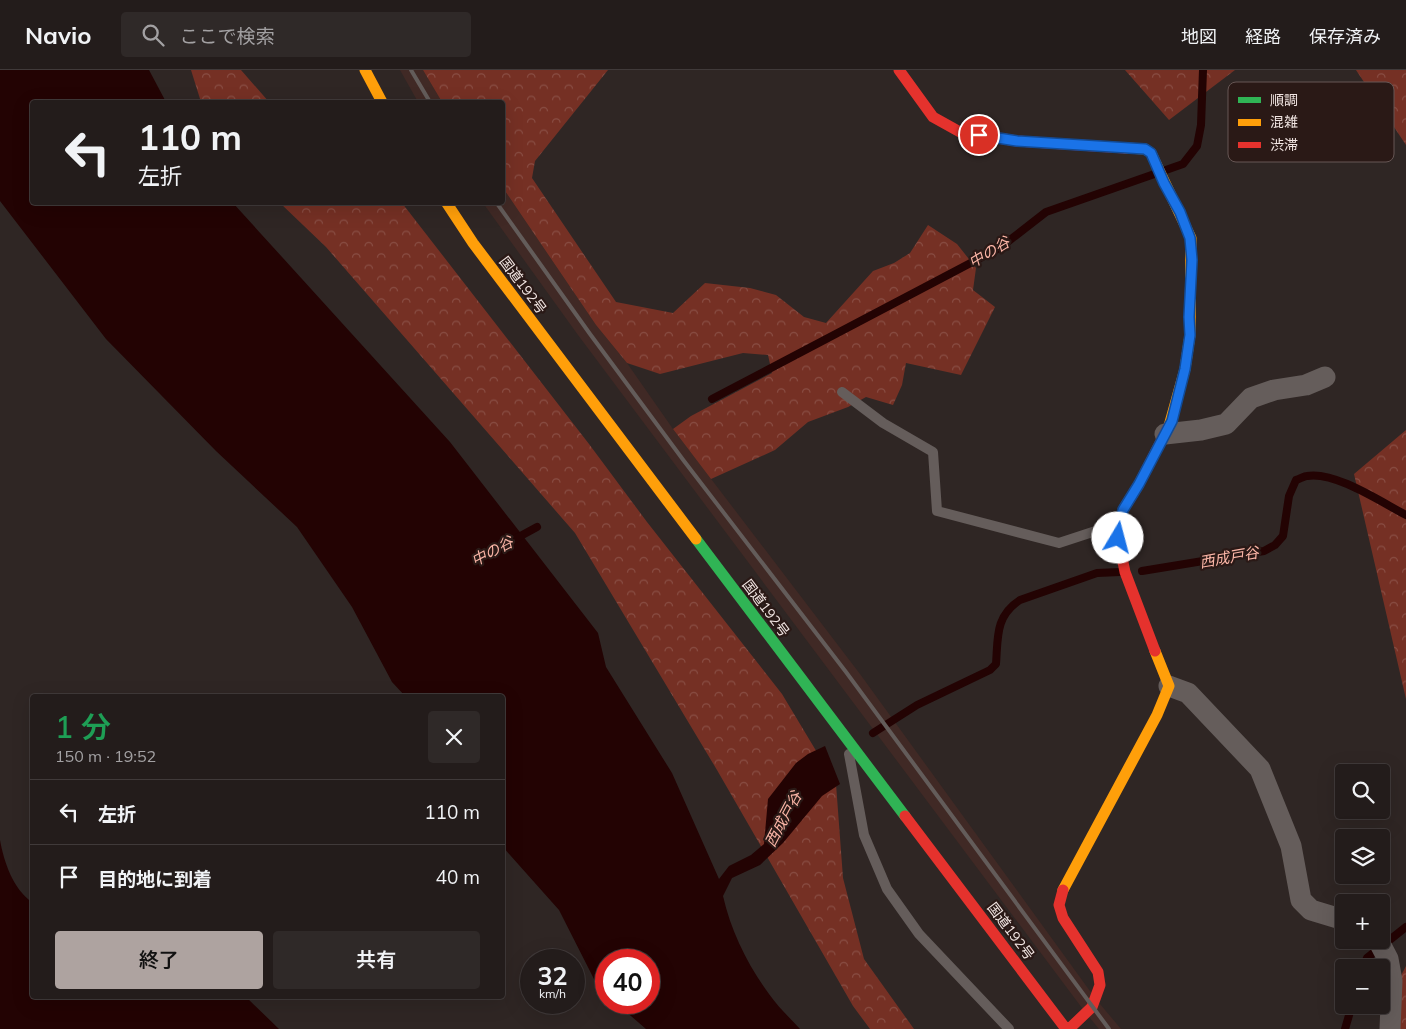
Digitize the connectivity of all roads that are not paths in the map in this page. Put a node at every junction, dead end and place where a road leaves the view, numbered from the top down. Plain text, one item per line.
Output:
1 (364, 70) edge
2 (898, 70) edge
3 (381, 100) edge
4 (448, 205) edge
5 (1325, 377) dead end
6 (842, 392) dead end
7 (1166, 434) junction
8 (1121, 523) junction
9 (1169, 686) junction
10 (846, 737) junction
11 (1335, 917) edge
12 (1383, 949) edge
13 (1008, 1029) edge
14 (1068, 1029) edge
15 (1390, 1029) edge

1 - 3 main road
2 - 7 main road
4 - 10 main road, 国道192号
5 - 7 street
6 - 8 lane
7 - 8 main road
8 - 9 main road
9 - 11 street
9 - 14 main road
10 - 13 lane
10 - 14 main road, 国道192号
12 - 15 street

